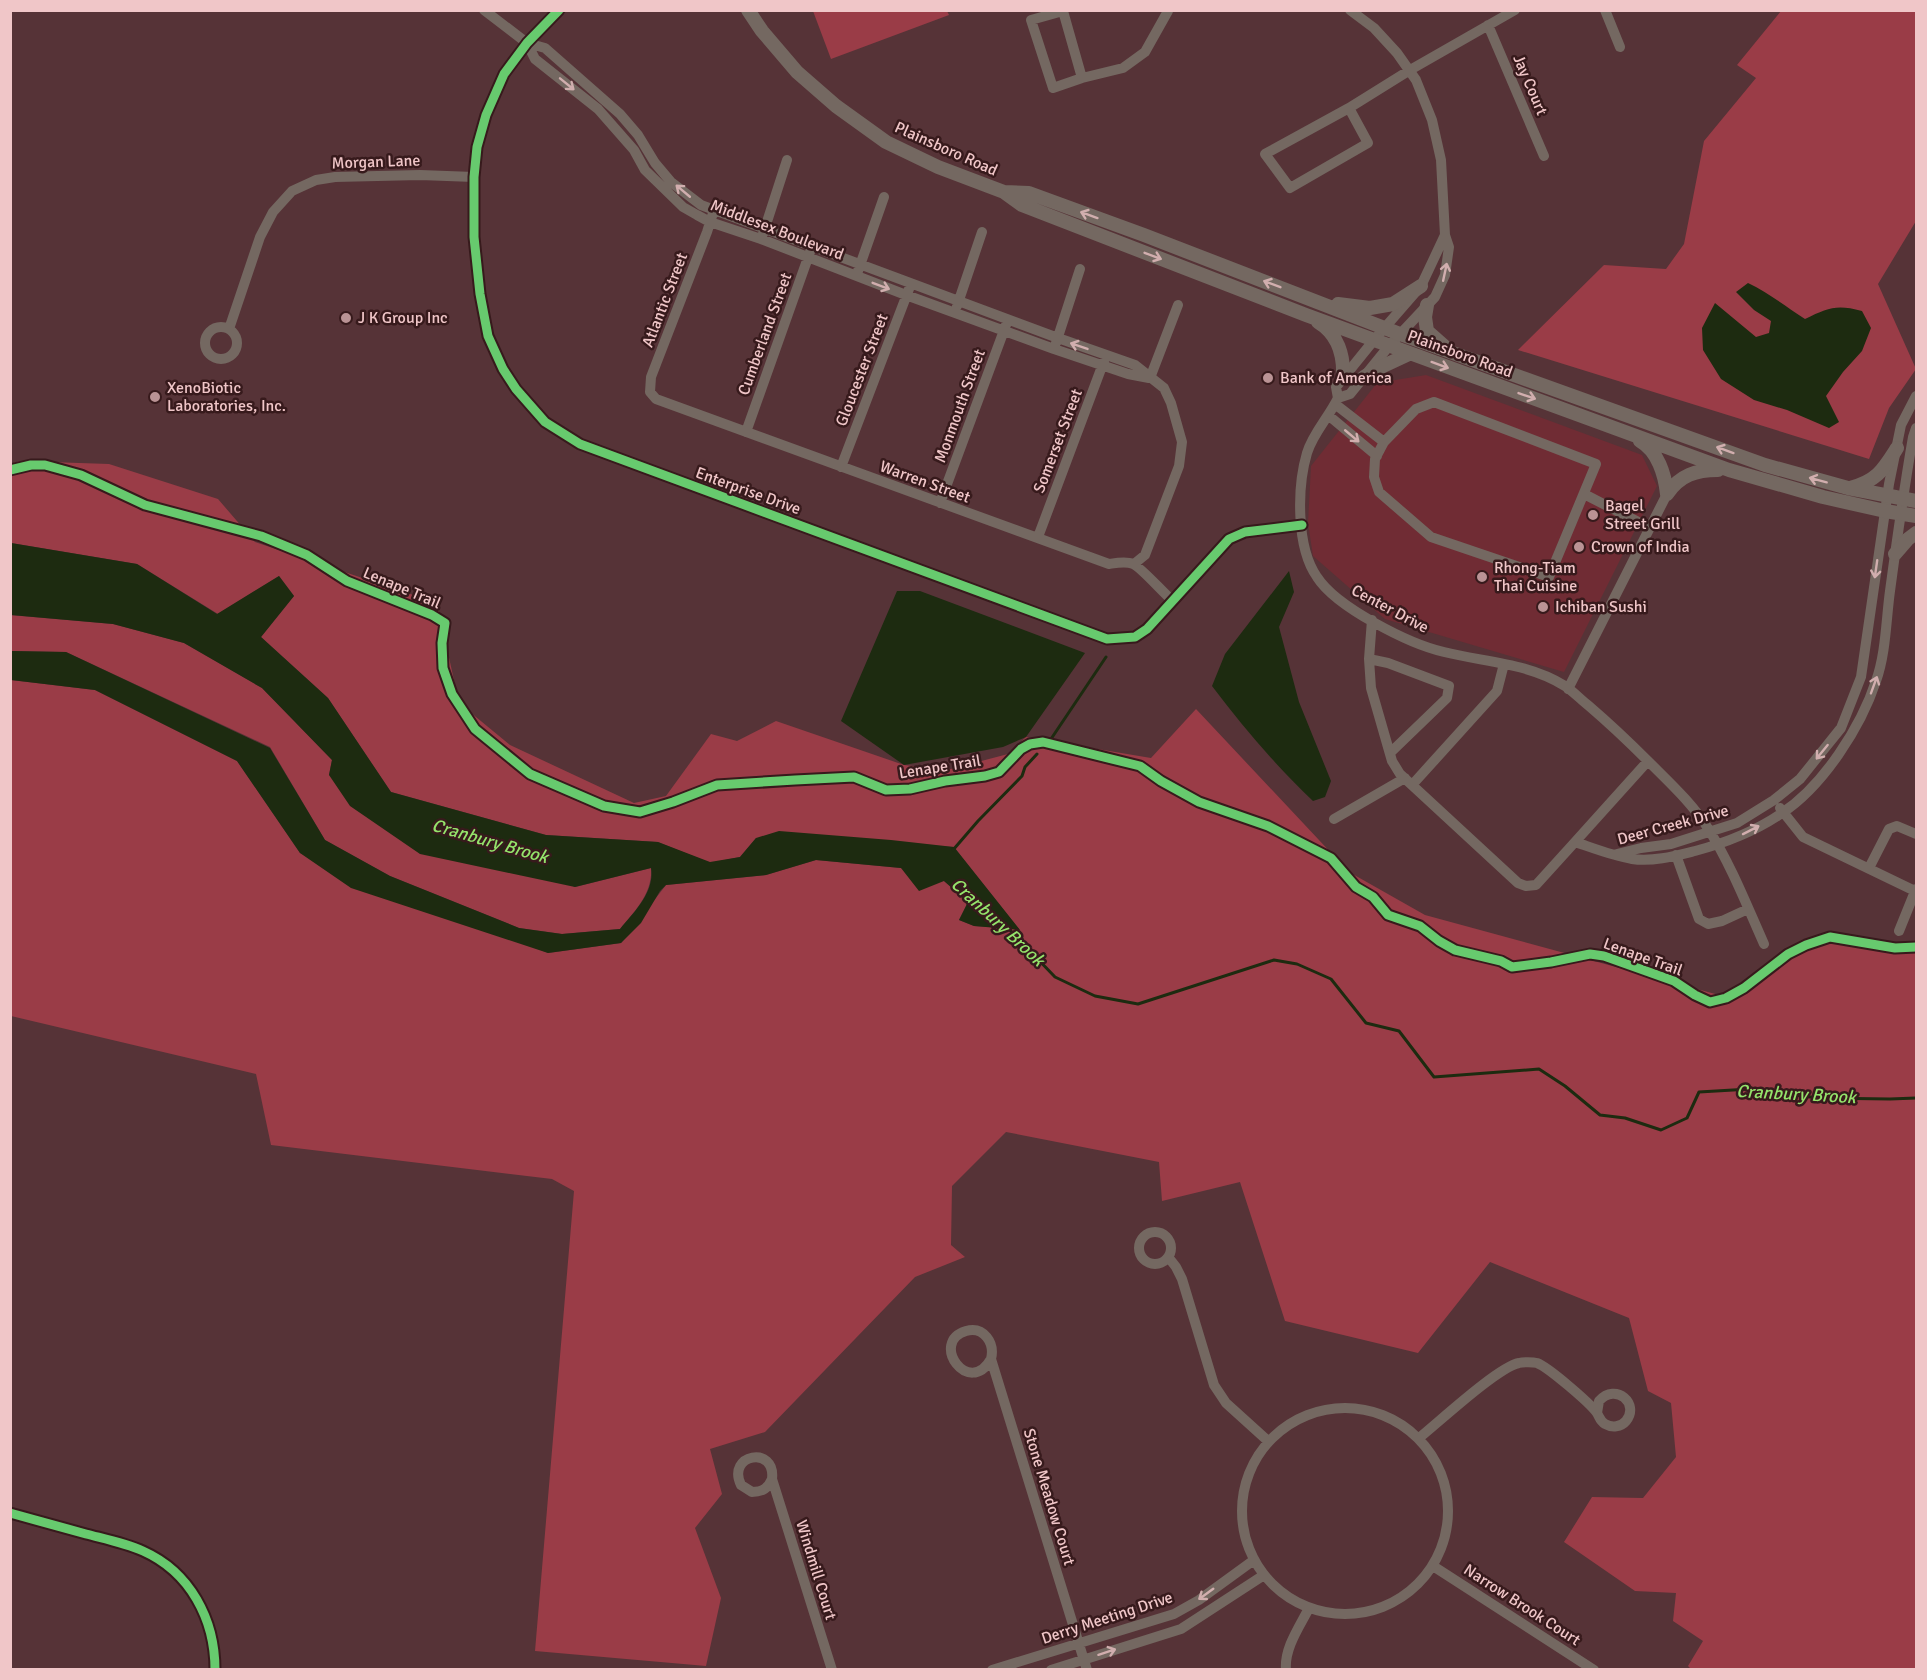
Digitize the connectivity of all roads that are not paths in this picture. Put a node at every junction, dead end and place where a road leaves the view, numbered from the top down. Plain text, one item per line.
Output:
1 (484, 10) edge
2 (559, 10) edge
3 (748, 10) edge
4 (1350, 10) edge
5 (1515, 10) edge
6 (1605, 10) edge
7 (1168, 11) edge
8 (1488, 25) junction
9 (527, 43) junction
10 (1620, 47) dead end
11 (1410, 70) junction
12 (1082, 78) junction
13 (1349, 108) junction
14 (1544, 156) dead end
15 (787, 160) dead end
16 (474, 177) junction
17 (1004, 192) junction
18 (884, 197) dead end
19 (714, 210) junction
20 (710, 222) junction
21 (982, 232) dead end
22 (763, 234) junction
23 (1445, 235) junction
24 (810, 252) junction
25 (860, 264) junction
26 (1080, 269) dead end
27 (856, 276) junction
28 (911, 283) junction
29 (1421, 286) junction
30 (906, 295) junction
31 (1303, 296) junction
32 (959, 301) junction
33 (1427, 305) junction
34 (1178, 306) dead end
35 (954, 312) junction
36 (1306, 315) junction
37 (1009, 320) junction
38 (1385, 328) junction
39 (229, 329) dead end
40 (1004, 330) junction
41 (1400, 334) junction
42 (1374, 339) junction
43 (1056, 344) junction
44 (1389, 346) junction
45 (1453, 353) junction
46 (1409, 354) junction
47 (1104, 360) junction
48 (1343, 377) junction
49 (1364, 377) junction
50 (1150, 378) junction
51 (1917, 396) edge
52 (656, 399) joint
53 (1336, 401) junction
54 (1328, 415) junction
55 (1917, 428) edge
56 (746, 432) junction
57 (1622, 432) junction
58 (1384, 442) junction
59 (1897, 448) junction
60 (1377, 456) junction
61 (841, 467) junction
62 (1729, 470) junction
63 (1848, 488) junction
64 (1584, 494) junction
65 (1667, 494) junction
66 (1887, 496) junction
67 (1910, 500) edge
68 (940, 503) junction
69 (1885, 511) junction
70 (1900, 513) junction
71 (1917, 516) edge
72 (1302, 525) junction
73 (1650, 528) junction
74 (1917, 533) edge
75 (1038, 537) junction
76 (1895, 554) junction
77 (1134, 564) junction
78 (1173, 601) junction
79 (1372, 620) junction
80 (1369, 659) junction
81 (1504, 664) junction
82 (1568, 689) junction
83 (1390, 753) junction
84 (1648, 761) junction
85 (1408, 781) junction
86 (1774, 801) junction
87 (1783, 812) junction
88 (1334, 819) dead end
89 (1710, 832) junction
90 (1917, 834) edge
91 (1575, 842) junction
92 (1717, 845) junction
93 (1614, 854) junction
94 (1676, 855) junction
95 (1869, 868) junction
96 (1916, 890) edge
97 (1748, 909) junction
98 (1899, 932) dead end
99 (1764, 944) dead end
100 (1169, 1258) dead end
101 (992, 1359) junction
102 (1597, 1413) dead end
103 (1419, 1438) junction
104 (1268, 1441) junction
105 (772, 1479) dead end
106 (10, 1513) edge
107 (1254, 1560) junction
108 (1433, 1566) junction
109 (1264, 1575) junction
110 (1309, 1608) junction
111 (1078, 1643) junction
112 (1085, 1665) edge
113 (215, 1670) edge
114 (832, 1670) edge
115 (992, 1670) edge
116 (1051, 1670) edge
117 (1286, 1670) edge
118 (1594, 1670) edge

1 - 9 street
2 - 9 street
3 - 17 street, Plainsboro Road
4 - 11 street, Center Drive
5 - 8 street
6 - 10 street
7 - 12 street
8 - 11 street
8 - 14 street, Jay Court
9 - 16 street, Enterprise Drive
19 -> 9 street, Middlesex Boulevard
9 -> 20 street, Middlesex Boulevard
11 - 13 street
11 - 23 street, Center Drive
12 - 12 street
13 - 13 street
15 - 22 street
16 - 39 street, Morgan Lane
16 - 78 street, Enterprise Drive
31 -> 17 street, Plainsboro Road
17 -> 36 street, Plainsboro Road
18 - 25 street
19 - 20 street, Atlantic Street
19 - 22 street, Middlesex Boulevard
20 - 22 street, Middlesex Boulevard
20 - 52 street, Atlantic Street
21 - 32 street
22 - 24 street, Middlesex Boulevard
23 - 29 street, Center Drive
33 -> 23 street, Center Drive
24 - 25 street, Middlesex Boulevard
24 - 27 street, Middlesex Boulevard
24 - 56 street, Cumberland Street
25 - 27 street
25 - 28 street, Middlesex Boulevard
26 - 43 street
27 -> 30 street, Middlesex Boulevard
28 - 30 street, Gloucester Street
28 - 32 street, Middlesex Boulevard
29 - 31 street
29 - 38 street, Center Drive
30 - 35 street, Middlesex Boulevard
30 - 61 street, Gloucester Street
31 - 38 street, Plainsboro Road
32 - 35 street
32 - 37 street, Middlesex Boulevard
33 - 41 street, Center Drive
33 - 45 street
34 - 50 street
35 - 40 street, Middlesex Boulevard
36 - 42 street, Plainsboro Road
36 - 48 street
37 - 40 street, Monmouth Street
37 - 43 street, Middlesex Boulevard
38 - 41 street, Plainsboro Road
38 - 42 street, Center Drive
40 - 43 street, Middlesex Boulevard
40 - 68 street, Monmouth Street
41 - 44 street, Center Drive
41 - 45 street, Plainsboro Road
42 - 44 street, Plainsboro Road
42 - 48 street, Center Drive
43 - 47 street, Middlesex Boulevard
44 - 46 street, Plainsboro Road
44 - 49 street, Center Drive
63 -> 45 street, Plainsboro Road
46 - 49 street
46 -> 57 street, Plainsboro Road
47 - 50 street, Middlesex Boulevard
47 - 75 street, Somerset Street
48 - 53 street, Center Drive
49 - 53 street, Center Drive
50 - 77 street
51 - 59 street, Deer Creek Drive
52 - 56 street, Warren Street
53 - 54 street, Center Drive
53 - 58 street
54 -> 60 street
54 - 72 street, Center Drive
55 - 67 street, Deer Creek Drive
56 - 61 street, Warren Street
57 - 62 street, Plainsboro Road
57 - 65 street
58 - 60 street
58 - 64 street
59 - 63 street
59 - 66 street, Deer Creek Drive
60 - 64 street
61 - 68 street, Warren Street
62 - 65 street
62 - 69 street, Plainsboro Road
63 - 66 street, Plainsboro Road
64 - 73 street
65 - 73 street
66 - 67 street, Plainsboro Road
66 - 69 street, Deer Creek Drive
67 - 70 street, Deer Creek Drive
68 - 75 street, Warren Street
69 - 70 street, Plainsboro Road
69 -> 86 street, Deer Creek Drive
70 - 71 street, Plainsboro Road
70 - 76 street, Deer Creek Drive
72 - 78 street, Enterprise Drive
72 - 79 street, Center Drive
73 - 82 street
74 - 76 street
75 - 77 street, Warren Street
87 -> 76 street, Deer Creek Drive
77 - 78 street
79 - 80 street
79 - 81 street, Center Drive
80 - 83 street
80 - 83 street
81 - 82 street, Center Drive
81 - 85 street
82 - 84 street, Center Drive
83 - 85 street
84 - 89 street, Center Drive
84 - 91 street
85 - 88 street
85 - 91 street
86 - 87 street
86 - 89 street, Deer Creek Drive
92 -> 87 street, Deer Creek Drive
87 - 95 street
89 - 92 street, Center Drive
89 - 93 street, Deer Creek Drive
90 - 95 street
91 - 93 street
92 - 94 street, Deer Creek Drive
92 - 97 street, Center Drive
93 - 94 street, Deer Creek Drive
94 - 97 street
95 - 96 street
96 - 98 street
97 - 99 street, Center Drive
100 - 104 street
101 - 101 street, Stone Meadow Court
101 - 111 street, Stone Meadow Court
102 - 103 street
103 - 104 street
103 - 108 street
104 - 107 street
105 - 114 street, Windmill Court
106 - 113 street
107 - 109 street
107 -> 111 street, Derry Meeting Drive
108 - 110 street
108 - 118 street, Narrow Brook Court
109 - 110 street
112 -> 109 street, Derry Meeting Drive
110 - 117 street
111 - 112 street, Stone Meadow Court
111 - 115 street, Derry Meeting Drive
112 - 116 street, Derry Meeting Drive

